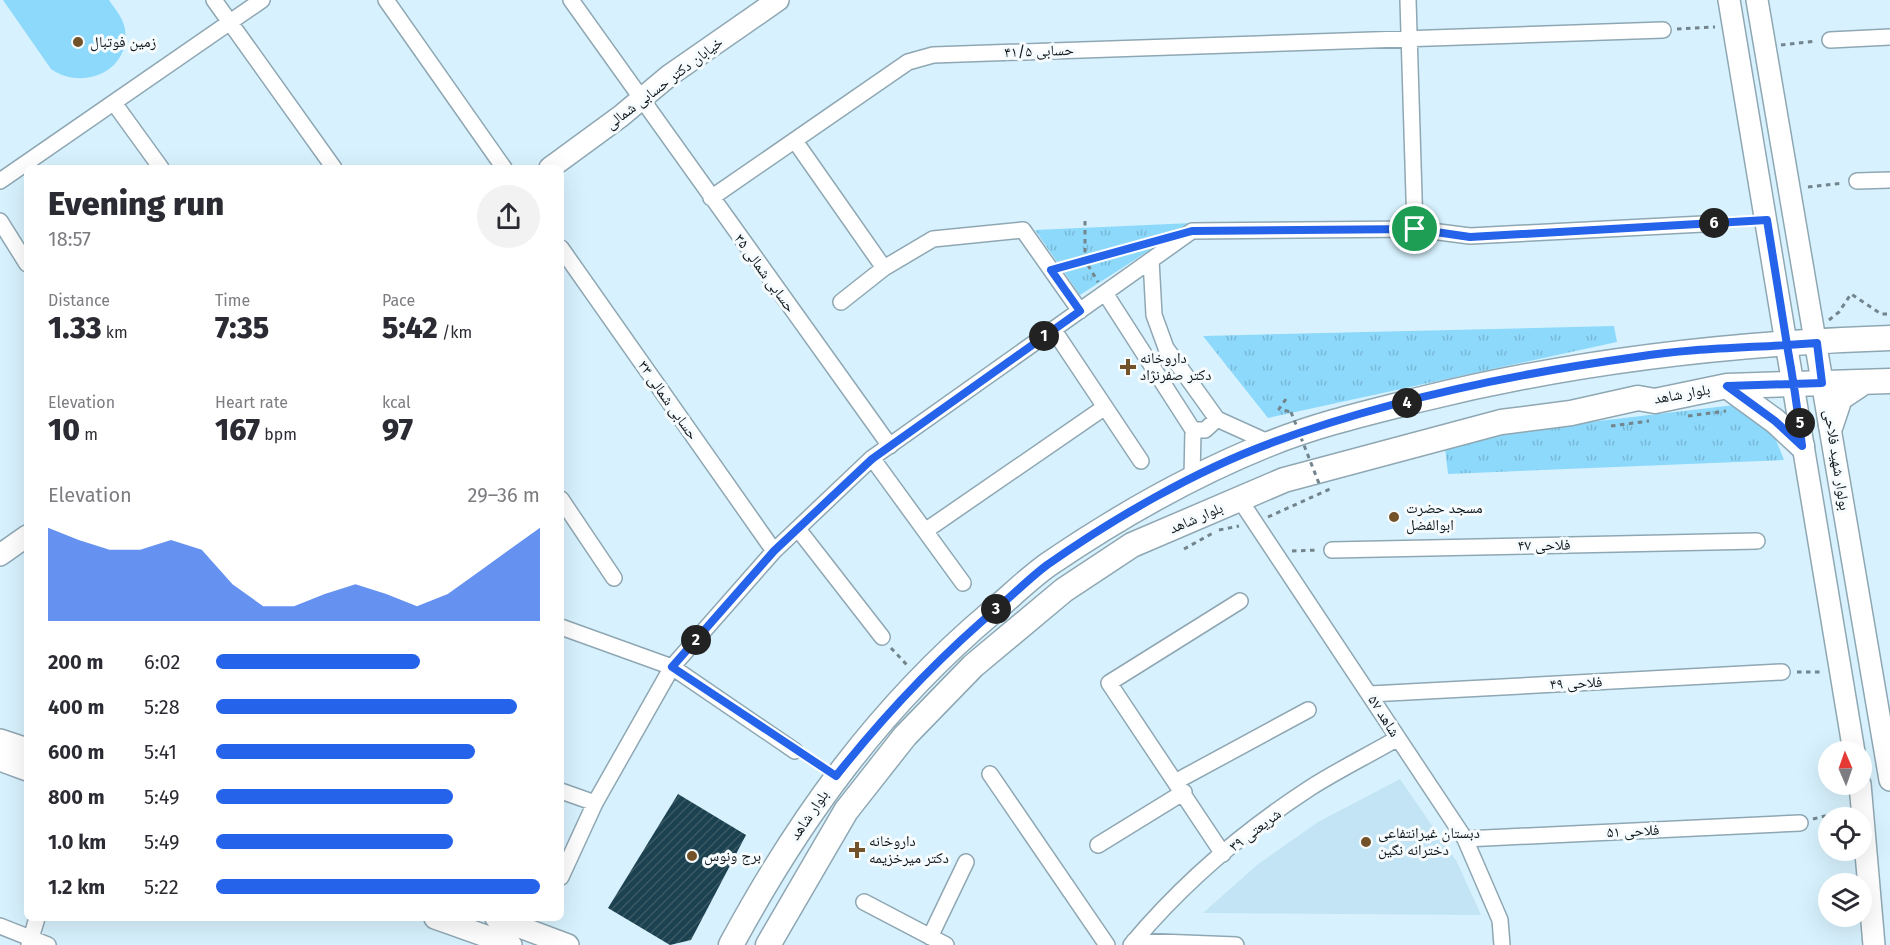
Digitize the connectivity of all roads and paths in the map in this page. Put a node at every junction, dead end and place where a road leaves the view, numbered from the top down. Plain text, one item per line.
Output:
1 (214, 0) edge
2 (262, 0) edge
3 (386, 0) edge
4 (571, 0) edge
5 (778, 0) edge
6 (1408, 0) edge
7 (1729, 0) edge
8 (1757, 0) edge
9 (229, 22) junction
10 (1733, 26) junction
11 (1663, 30) joint
12 (1890, 37) edge
13 (1410, 38) junction
14 (1830, 40) joint
15 (1765, 46) junction
16 (640, 101) junction
17 (114, 103) junction
18 (795, 141) junction
19 (158, 165) edge
20 (332, 165) edge
21 (502, 165) edge
22 (554, 165) edge
23 (1890, 180) edge
24 (0, 181) edge
25 (1857, 182) joint
26 (1790, 189) junction
27 (711, 198) junction
28 (1767, 220) junction
29 (0, 221) edge
30 (1085, 221) dead end
31 (1703, 224) joint
32 (1415, 229) junction
33 (1158, 240) dead end
34 (564, 252) edge
35 (24, 259) edge
36 (1085, 260) junction
37 (1151, 260) junction
38 (884, 268) junction
39 (1051, 270) junction
40 (1105, 293) junction
41 (841, 302) dead end
42 (1080, 311) junction
43 (1053, 329) junction
44 (1890, 338) edge
45 (1817, 343) junction
46 (1787, 345) junction
47 (1890, 381) edge
48 (1864, 382) junction
49 (1822, 383) junction
50 (1794, 384) junction
51 (1727, 386) junction
52 (1286, 399) dead end
53 (1105, 407) junction
54 (1731, 411) dead end
55 (1682, 417) dead end
56 (1217, 419) junction
57 (1660, 420) dead end
58 (1831, 425) junction
59 (1609, 426) dead end
60 (1193, 430) junction
61 (1270, 443) junction
62 (890, 446) junction
63 (1802, 446) junction
64 (872, 459) junction
65 (1141, 461) dead end
66 (1192, 478) junction
67 (1320, 486) dead end
68 (1335, 488) dead end
69 (1240, 500) junction
70 (564, 503) edge
71 (1258, 523) junction
72 (798, 529) junction
73 (925, 531) junction
74 (24, 540) edge
75 (1757, 541) dead end
76 (1185, 549) dead end
77 (1332, 550) joint
78 (774, 551) junction
79 (1275, 551) junction
80 (0, 555) edge
81 (614, 578) dead end
82 (963, 583) dead end
83 (1240, 601) dead end
84 (564, 628) edge
85 (882, 637) joint
86 (672, 667) junction
87 (1782, 672) joint
88 (1840, 672) junction
89 (920, 680) junction
90 (1370, 694) junction
91 (1308, 710) dead end
92 (1398, 738) junction
93 (0, 740) edge
94 (1852, 741) edge
95 (24, 748) edge
96 (795, 751) joint
97 (0, 760) edge
98 (24, 769) edge
99 (990, 774) dead end
100 (836, 776) junction
101 (1890, 780) edge
102 (1179, 787) junction
103 (564, 792) edge
104 (1862, 795) edge
105 (595, 803) junction
106 (1864, 806) junction
107 (1800, 823) joint
108 (1465, 839) junction
109 (1098, 845) dead end
110 (1223, 854) junction
111 (966, 862) dead end
112 (564, 870) edge
113 (864, 902) dead end
114 (36, 921) edge
115 (443, 921) edge
116 (514, 921) edge
117 (539, 925) edge
118 (0, 926) edge
119 (930, 937) junction
120 (29, 942) edge
121 (1132, 943) edge
122 (48, 945) edge
123 (511, 945) edge
124 (568, 945) edge
125 (731, 945) edge
126 (768, 945) edge
127 (946, 945) edge
128 (1107, 945) edge
129 (1236, 945) edge
130 (1502, 945) edge
131 (1874, 945) edge

1 - 9 street
2 - 9 street
3 - 21 street
4 - 16 street, حسابی شمالی ۳۵
5 - 16 main road, خیابان دکتر حسابی شمالی
6 - 13 street
7 - 10 main road, بولوار شهید فلاحی
8 - 15 main road, بولوار شهید فلاحی
9 - 17 street
9 - 20 street
10 - 11 path
10 - 28 main road, بولوار شهید فلاحی
11 - 13 street, حسابی ۴۱/۵
12 - 14 street
13 - 18 street, حسابی ۴۱/۵
13 - 32 street
14 - 15 path
15 - 26 main road, بولوار شهید فلاحی
16 - 22 main road, خیابان دکتر حسابی شمالی
16 - 27 street, حسابی شمالی ۳۵
17 - 19 street
17 - 24 street
18 - 27 street, حسابی ۴۱/۵
18 - 38 street
23 - 25 street
25 - 26 path
26 - 45 main road, بولوار شهید فلاحی
27 - 62 street, حسابی شمالی ۳۵
28 - 31 path
28 - 46 main road, بولوار شهید فلاحی
29 - 35 street
30 - 36 path
31 - 32 street
32 - 37 street
33 - 36 path
34 - 78 street, حسابی شمالی ۳۳
36 - 39 path
36 - 40 path
37 - 40 street
37 - 56 street
38 - 39 street
38 - 41 street
39 - 42 street
40 - 42 street
40 - 60 street
42 - 43 street
43 - 53 street
43 - 62 street
44 - 45 main road, بلوار شاهد
45 - 46 main road, بلوار شاهد
45 - 49 main road, بولوار شهید فلاحی
46 - 50 main road, بولوار شهید فلاحی
46 - 61 main road, بلوار شاهد
47 - 48 main road, بلوار شاهد
48 - 49 main road, بلوار شاهد
48 - 58 main road
49 - 50 main road, بلوار شاهد
49 - 58 main road, بولوار شهید فلاحی
50 - 51 main road, بلوار شاهد
50 - 63 main road, بولوار شهید فلاحی
51 - 63 main road
51 - 69 main road, بلوار شاهد
52 - 67 path, bridge
53 - 65 street
53 - 73 street
54 - 55 path
56 - 60 street
56 - 61 street
57 - 59 path
58 - 101 main road, بولوار شهید فلاحی
60 - 66 street
61 - 66 main road, بلوار شاهد
62 - 64 street
63 - 88 main road, بولوار شهید فلاحی
64 - 72 street
64 - 73 street
66 - 89 main road, بلوار شاهد
68 - 71 path
69 - 71 street, شاهد ۵۷
69 - 126 main road, بلوار شاهد
70 - 81 street
71 - 76 path
71 - 79 street, شاهد ۵۷
72 - 78 street
72 - 85 street
73 - 82 street
74 - 80 main road
75 - 77 street, فلاحی ۴۷
77 - 79 path
78 - 86 street
79 - 90 street, شاهد ۵۷
83 - 102 street
84 - 86 street
85 - 89 path
86 - 96 street
86 - 105 street
87 - 88 path
87 - 90 street, فلاحی ۴۹
88 - 94 main road, بولوار شهید فلاحی
89 - 100 main road, بلوار شاهد
90 - 92 street, شاهد ۵۷
91 - 102 street
92 - 108 street, شاهد ۵۷
92 - 110 street, شریعتی ۳۹
93 - 95 main road
96 - 100 path
97 - 98 main road
99 - 128 street
100 - 125 main road, بلوار شاهد
102 - 109 street
102 - 110 street
103 - 105 street
104 - 106 main road
105 - 112 street
106 - 107 path
106 - 131 main road
107 - 108 street, فلاحی ۵۱
108 - 130 street, شاهد ۵۷
110 - 121 street, شریعتی ۳۹
111 - 119 street
113 - 119 street
114 - 120 street
115 - 123 main road
116 - 117 main road
117 - 124 main road
118 - 120 street
119 - 127 street
120 - 122 street
121 - 129 street

